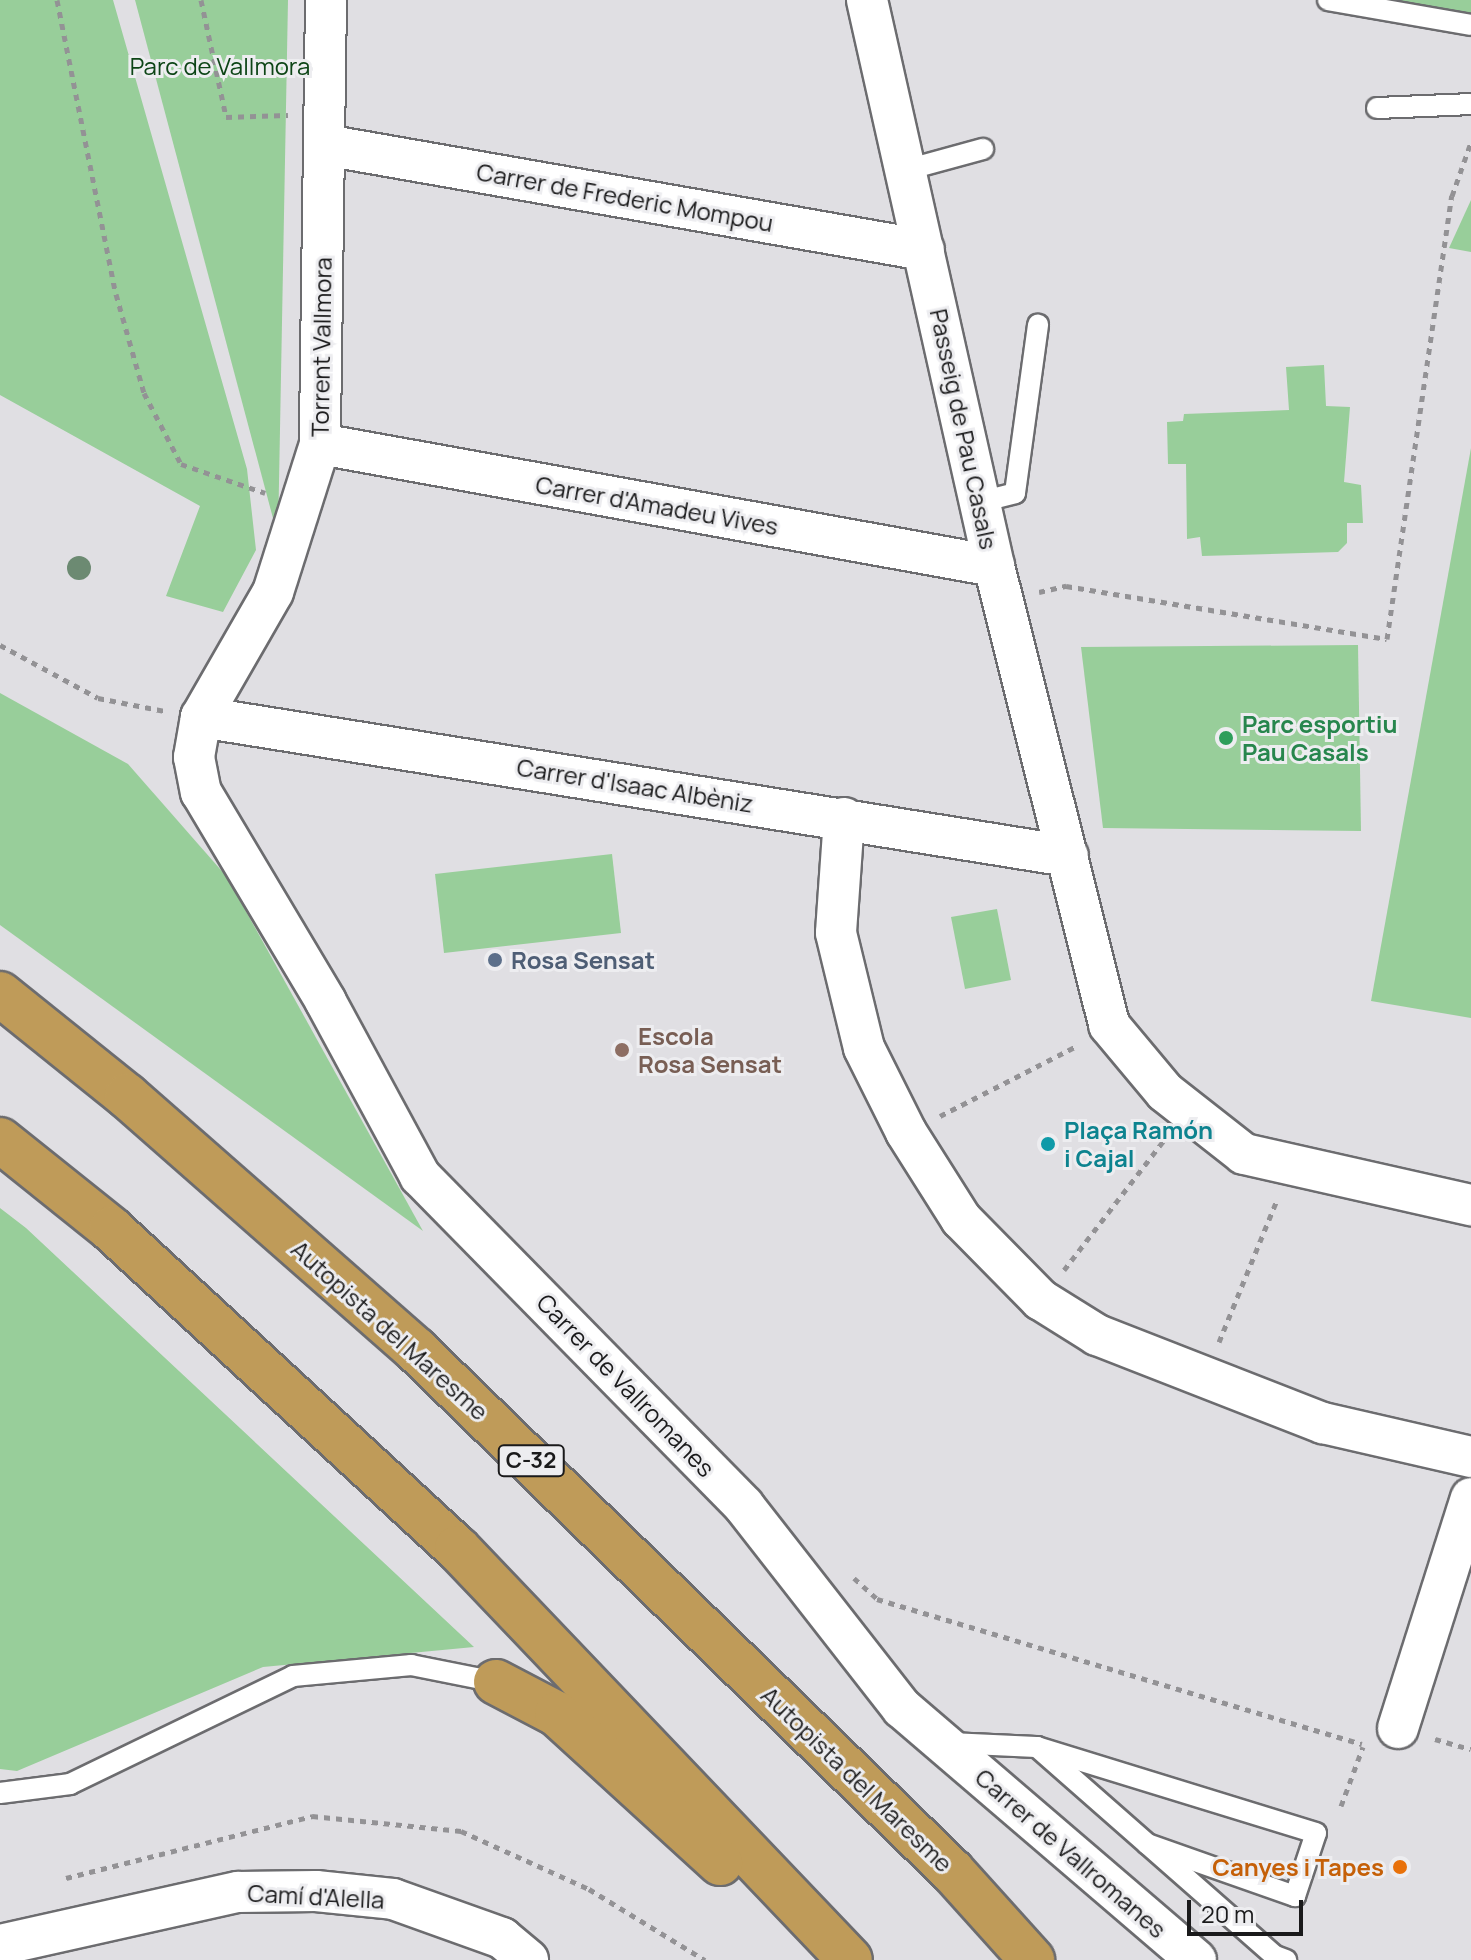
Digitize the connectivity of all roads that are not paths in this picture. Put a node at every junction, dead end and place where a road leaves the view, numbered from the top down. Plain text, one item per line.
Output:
1 (326, 0) edge
2 (867, 0) edge
3 (1328, 0) edge
4 (1471, 25) edge
5 (1471, 104) edge
6 (1377, 108) dead end
7 (325, 129) junction
8 (983, 149) dead end
9 (906, 170) junction
10 (924, 250) junction
11 (1038, 325) dead end
12 (320, 444) junction
13 (980, 502) junction
14 (998, 583) junction
15 (201, 717) junction
16 (844, 818) junction
17 (1068, 856) junction
18 (0, 994) edge
19 (0, 1140) edge
20 (1471, 1205) edge
21 (1471, 1457) edge
22 (1471, 1498) edge
23 (496, 1682) joint
24 (1381, 1736) road end
25 (942, 1743) junction
26 (1037, 1747) junction
27 (0, 1793) edge
28 (1147, 1844) junction
29 (0, 1945) edge
30 (1279, 1959) edge
31 (528, 1960) edge
32 (821, 1960) edge
33 (850, 1960) edge
34 (1032, 1960) edge
35 (1196, 1960) edge

1 - 7 street, Torrent Vallmora
2 - 9 street, Passeig de Pau Casals
3 - 4 lane
5 - 6 lane
7 - 10 street, Carrer de Frederic Mompou
7 - 12 street, Torrent Vallmora
8 - 9 lane
9 - 10 street, Passeig de Pau Casals
10 - 13 street, Passeig de Pau Casals
11 - 13 lane
12 - 14 street, Carrer d'Amadeu Vives
12 - 15 street, Torrent Vallmora
13 - 14 street, Passeig de Pau Casals
14 - 17 street, Passeig de Pau Casals
15 - 16 street, Carrer d'Isaac Albèniz
15 - 25 street, Carrer de Vallromanes
16 - 17 street, Carrer d'Isaac Albèniz
16 - 21 street
17 - 20 street, Passeig de Pau Casals
18 - 34 highway, Autopista del Maresme / C-32
19 - 33 highway
22 - 24 street
23 - 27 lane
23 - 32 highway
25 - 26 lane
25 - 35 street, Carrer de Vallromanes
26 - 28 lane
26 - 28 lane
28 - 30 lane
29 - 31 street, Camí d'Alella

